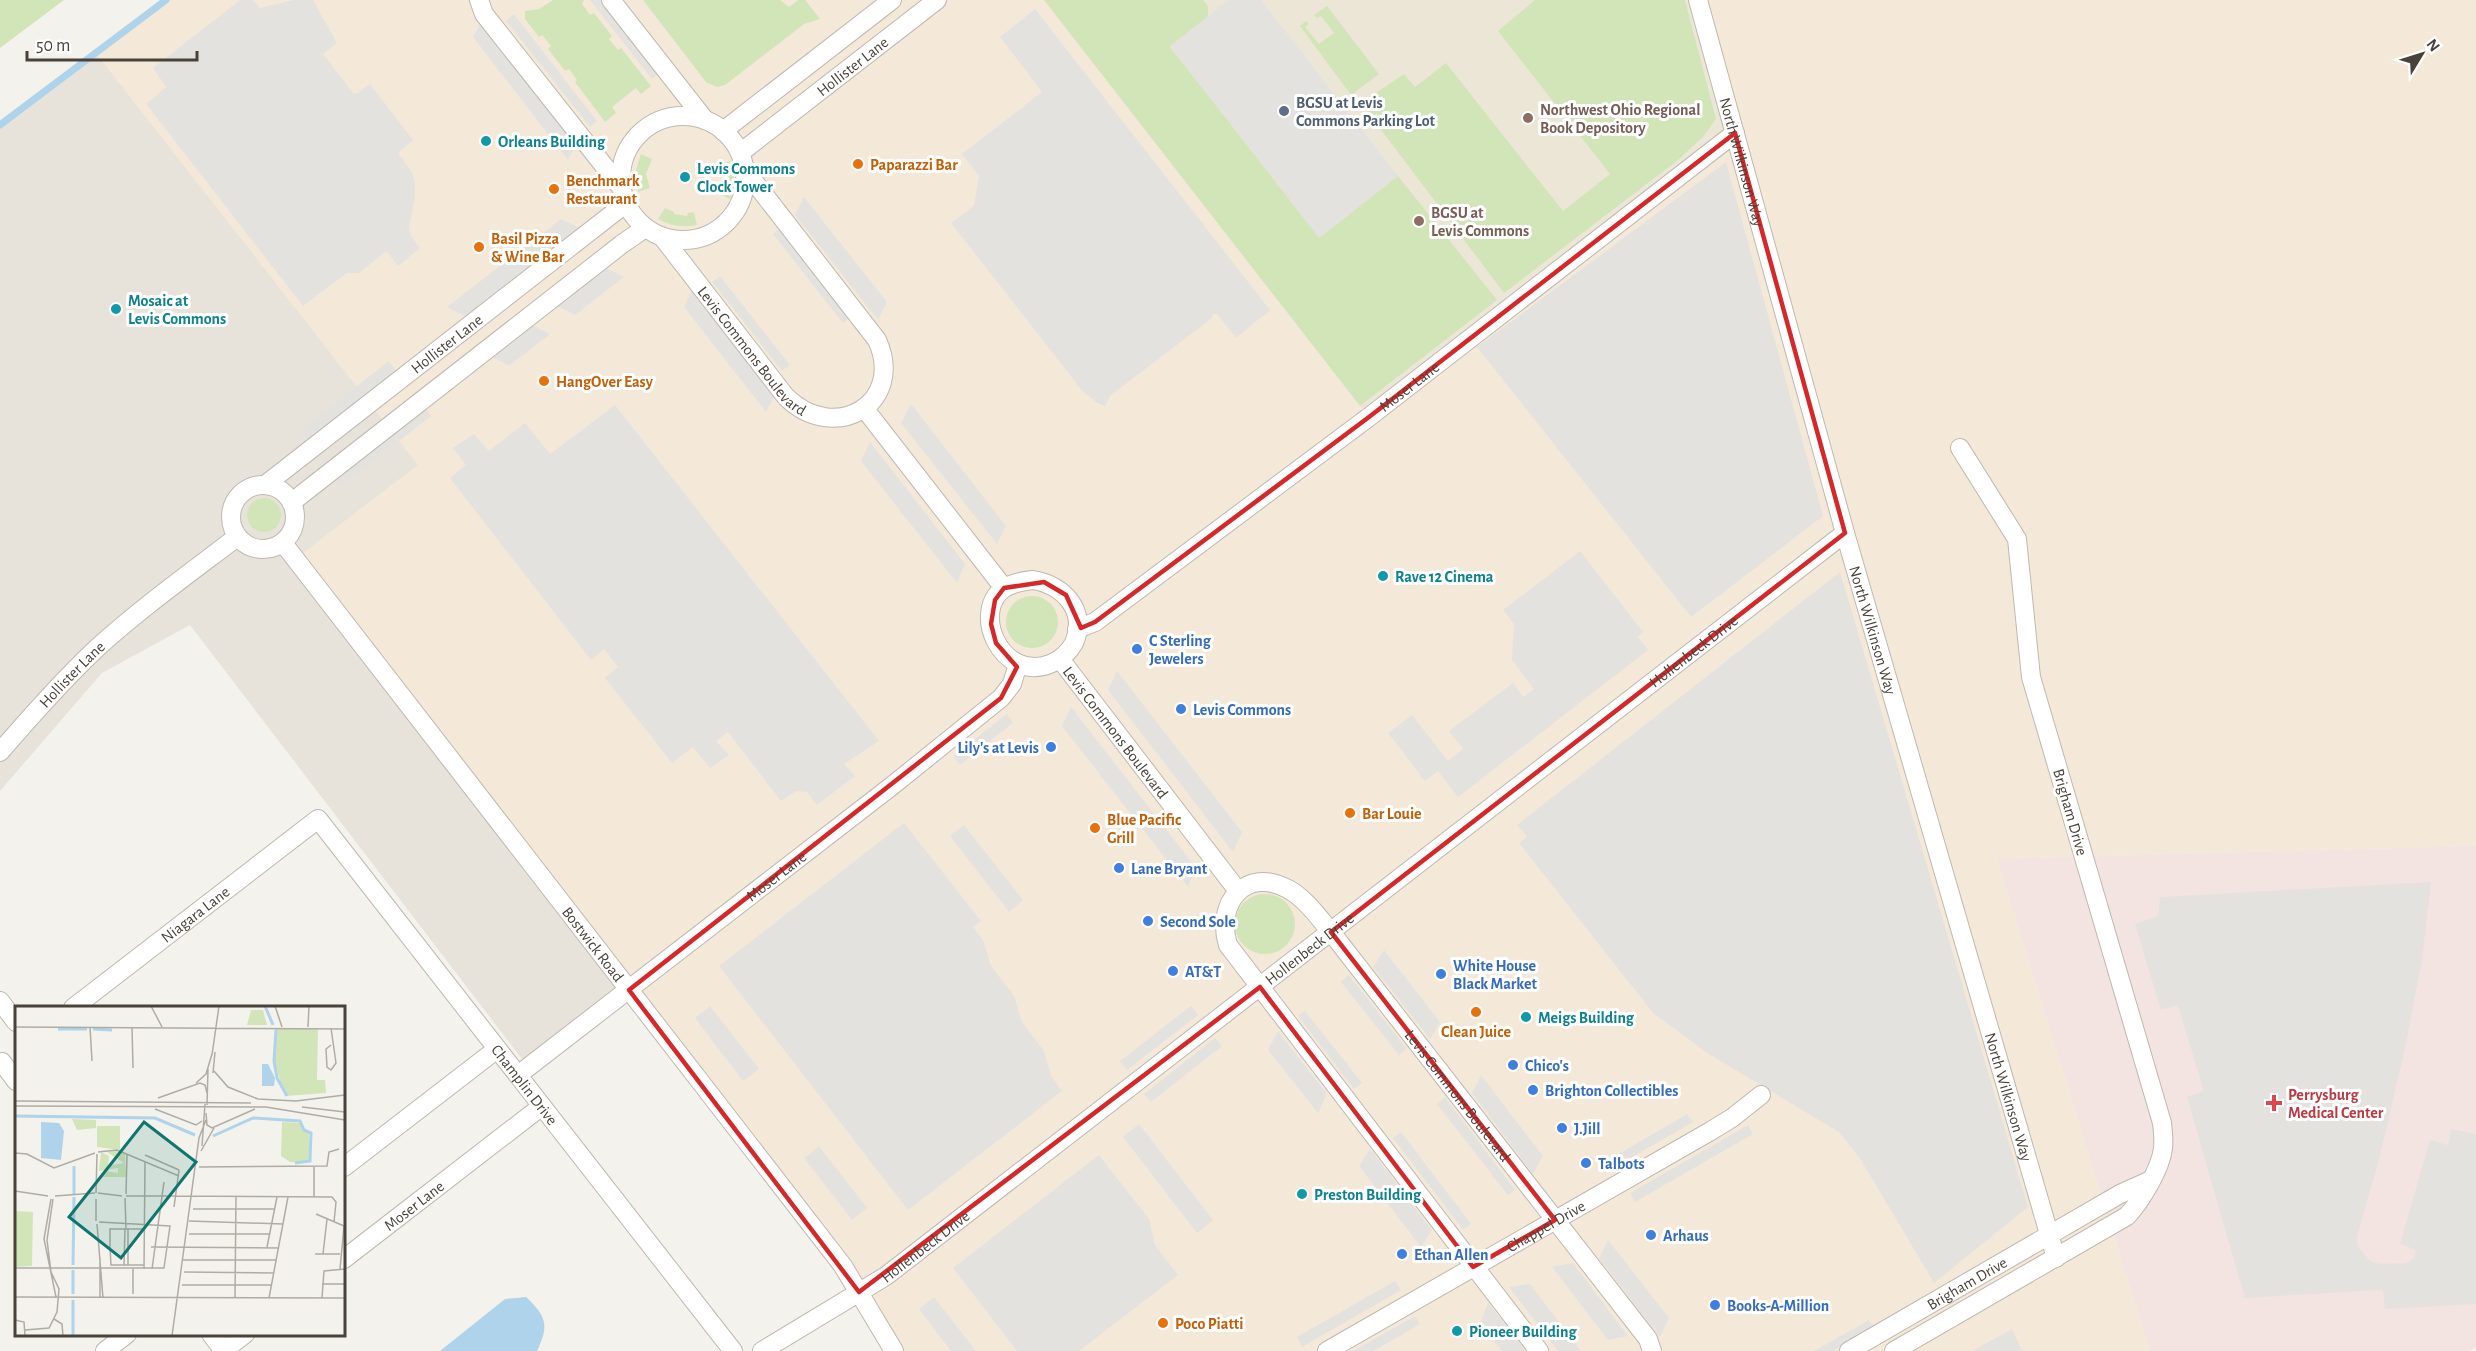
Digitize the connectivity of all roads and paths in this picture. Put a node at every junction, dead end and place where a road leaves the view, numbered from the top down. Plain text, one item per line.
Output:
1 (479, 0) edge
2 (611, 0) edge
3 (892, 0) edge
4 (938, 0) edge
5 (1698, 0) edge
6 (705, 120) junction
7 (723, 131) junction
8 (1735, 133) junction
9 (742, 162) junction
10 (623, 195) junction
11 (645, 228) junction
12 (663, 238) junction
13 (864, 408) junction
14 (1960, 448) dead end
15 (265, 485) junction
16 (292, 502) junction
17 (1845, 533) junction
18 (237, 537) junction
19 (283, 543) junction
20 (1004, 588) junction
21 (1077, 629) junction
22 (1060, 659) junction
23 (1018, 664) junction
24 (0, 752) edge
25 (318, 819) joint
26 (1238, 891) junction
27 (1331, 932) junction
28 (1260, 987) junction
29 (629, 990) junction
30 (0, 1001) edge
31 (76, 1006) edge
32 (15, 1021) edge
33 (497, 1049) junction
34 (15, 1052) edge
35 (1, 1063) edge
36 (518, 1075) junction
37 (15, 1080) edge
38 (1761, 1095) dead end
39 (542, 1106) junction
40 (345, 1166) edge
41 (2149, 1181) junction
42 (1555, 1220) junction
43 (2050, 1234) junction
44 (345, 1257) edge
45 (2056, 1258) junction
46 (1473, 1267) junction
47 (859, 1292) junction
48 (126, 1336) edge
49 (212, 1336) edge
50 (244, 1336) edge
51 (105, 1351) edge
52 (224, 1351) edge
53 (733, 1351) edge
54 (762, 1351) edge
55 (894, 1351) edge
56 (1327, 1351) edge
57 (1539, 1351) edge
58 (1652, 1351) edge
59 (1849, 1351) edge
60 (1894, 1351) edge

1 - 10 street, Levis Commons Boulevard
2 - 6 street
3 - 7 street, Hollister Lane
4 - 9 street, Hollister Lane
5 - 8 street, North Wilkinson Way
6 - 7 street
6 - 10 street
7 - 9 street
8 - 17 street, North Wilkinson Way
8 - 21 street, Moser Lane
9 - 12 street, Levis Commons Boulevard
9 - 13 street
10 - 11 street, Levis Commons Boulevard
10 - 15 street, Hollister Lane
11 - 12 street, Levis Commons Boulevard
11 - 16 street, Hollister Lane
12 - 13 street, Levis Commons Boulevard
13 - 20 street
14 - 41 street, Brigham Drive
15 - 16 street
15 - 18 street, Hollister Lane
16 - 19 street
17 - 27 street, Hollenbeck Drive
17 - 43 street, North Wilkinson Way
18 - 19 street
18 - 24 street, Hollister Lane
19 - 29 street, Bostwick Road
20 - 21 street
20 - 23 street
21 - 22 street, Levis Commons Boulevard
22 - 23 street, Levis Commons Boulevard
22 - 26 street, Levis Commons Boulevard
23 - 29 street, Moser Lane
25 - 31 street, Niagara Lane
25 - 33 street, Champlin Drive
26 - 27 street, Levis Commons Boulevard
26 - 28 street
27 - 28 street, Hollenbeck Drive
27 - 42 street, Levis Commons Boulevard
28 - 46 street
28 - 47 street, Hollenbeck Drive
29 - 36 street, Moser Lane
29 - 47 street, Bostwick Road
30 - 32 street
33 - 36 street, Champlin Drive
33 - 40 street
34 - 35 street
35 - 37 street
36 - 39 street, Champlin Drive
38 - 42 street, Chappel Drive
39 - 44 street, Moser Lane
39 - 53 street, Champlin Drive
41 - 43 street, Brigham Drive
41 - 45 street, Brigham Drive
42 - 46 street, Chappel Drive
42 - 58 street, Levis Commons Boulevard
43 - 45 street, North Wilkinson Way
43 - 59 street, Brigham Drive
45 - 60 street, Brigham Drive
46 - 56 street, Chappel Drive
46 - 57 street
47 - 54 street, Hollenbeck Drive
47 - 55 street, Bostwick Road
48 - 51 street
49 - 52 street
50 - 52 street

